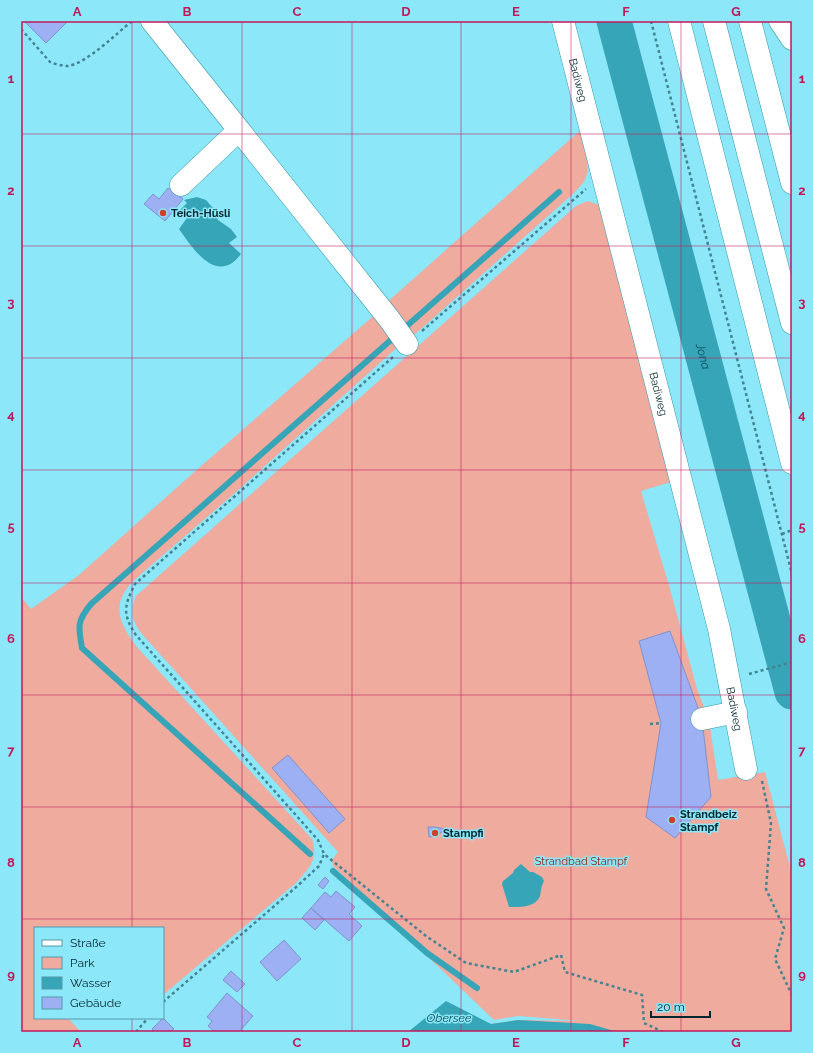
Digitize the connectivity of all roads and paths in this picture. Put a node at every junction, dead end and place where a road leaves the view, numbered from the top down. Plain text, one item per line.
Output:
1 (132, 21) edge
2 (152, 21) edge
3 (563, 21) edge
4 (652, 21) edge
5 (679, 21) edge
6 (714, 21) edge
7 (750, 21) edge
8 (780, 21) edge
9 (21, 29) edge
10 (792, 39) edge
11 (239, 130) junction
12 (602, 174) junction
13 (792, 183) edge
14 (181, 185) dead end
15 (792, 323) edge
16 (406, 341) junction
17 (792, 463) edge
18 (792, 530) edge
19 (782, 534) junction
20 (792, 574) edge
21 (792, 662) edge
22 (749, 674) dead end
23 (736, 712) junction
24 (702, 719) dead end
25 (661, 723) dead end
26 (650, 724) dead end
27 (754, 774) joint
28 (324, 854) junction
29 (792, 995) edge
30 (164, 1001) edge
31 (147, 1019) edge
32 (136, 1032) edge
33 (663, 1032) edge

1 - 9 path
2 - 11 lane
3 - 12 lane, Badiweg
4 - 19 path
5 - 17 lane
6 - 15 lane
7 - 13 lane
8 - 10 lane
11 - 14 lane
11 - 16 lane
12 - 16 path
12 - 23 lane, Badiweg
16 - 28 path
18 - 19 path
19 - 20 path
21 - 22 path
23 - 24 lane
23 - 27 lane, Badiweg
25 - 26 path
27 - 29 path
28 - 30 path
28 - 33 path
31 - 32 path

